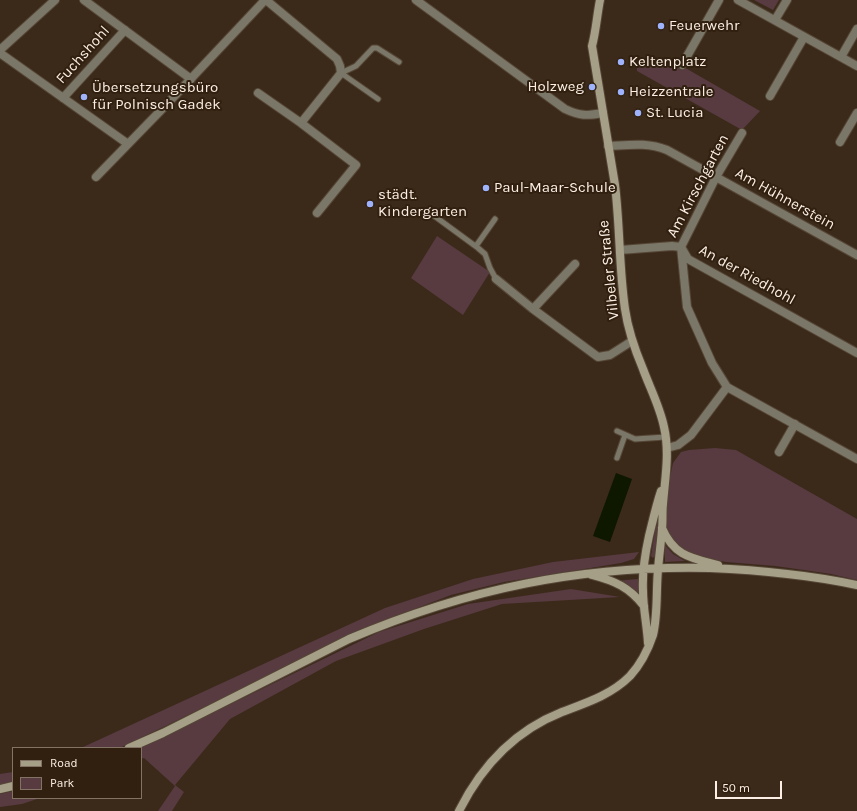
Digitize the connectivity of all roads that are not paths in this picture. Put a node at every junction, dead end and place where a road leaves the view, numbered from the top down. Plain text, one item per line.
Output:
1 (54, 0) edge
2 (84, 0) edge
3 (265, 0) edge
4 (416, 0) edge
5 (600, 0) edge
6 (719, 0) edge
7 (787, 0) edge
8 (742, 1) edge
9 (775, 20) junction
10 (857, 29) edge
11 (125, 30) junction
12 (804, 37) junction
13 (0, 51) edge
14 (841, 57) junction
15 (398, 62) dead end
16 (682, 65) dead end
17 (857, 66) edge
18 (341, 73) junction
19 (192, 79) junction
20 (258, 93) dead end
21 (770, 96) dead end
22 (63, 98) junction
23 (378, 99) dead end
24 (857, 113) edge
25 (603, 114) junction
26 (301, 123) junction
27 (742, 133) dead end
28 (840, 142) dead end
29 (128, 144) junction
30 (608, 146) junction
31 (96, 177) dead end
32 (716, 177) junction
33 (317, 213) dead end
34 (433, 215) dead end
35 (495, 219) dead end
36 (476, 246) junction
37 (680, 247) junction
38 (620, 250) junction
39 (857, 255) edge
40 (576, 264) dead end
41 (496, 279) joint
42 (533, 309) junction
43 (632, 340) junction
44 (857, 353) edge
45 (727, 387) junction
46 (795, 424) junction
47 (617, 431) dead end
48 (625, 435) junction
49 (666, 437) junction
50 (667, 448) junction
51 (778, 452) dead end
52 (617, 458) dead end
53 (857, 459) edge
54 (666, 477) junction
55 (662, 528) junction
56 (658, 568) junction
57 (643, 569) junction
58 (732, 569) junction
59 (585, 574) junction
60 (857, 585) edge
61 (644, 606) junction
62 (648, 647) junction
63 (131, 747) edge
64 (12, 786) edge
65 (0, 789) edge
66 (459, 811) edge

1 - 13 street
2 - 11 street
3 - 18 street
3 - 19 street
4 - 25 street
5 - 25 street, Vilbeler Straße
6 - 16 street
7 - 9 street
8 - 9 street
9 - 12 street
10 - 14 street
11 - 19 street
11 - 22 street, Fuchshohl
12 - 14 street
12 - 21 street
13 - 22 street
14 - 17 street
15 - 18 lane
18 - 23 lane
18 - 26 street
19 - 29 street
20 - 26 street
22 - 29 street
24 - 28 street
25 - 30 street, Vilbeler Straße
26 - 33 street
27 - 32 street, Am Kirschgarten
29 - 31 street
30 - 32 street, Am Hühnerstein
30 - 38 street, Vilbeler Straße
32 - 37 street, Am Kirschgarten
32 - 39 street, Am Hühnerstein
34 - 36 lane
35 - 36 lane
36 - 41 lane
37 - 38 street, An der Riedhohl
37 - 44 street, An der Riedhohl
37 - 45 street, Am Kirschgarten
38 - 43 street, Vilbeler Straße
40 - 42 street
41 - 42 street
42 - 43 street
43 - 49 street, Vilbeler Straße
45 - 46 street, Am Kirschgarten
45 - 50 street
46 - 51 street
46 - 53 street, Am Kirschgarten
47 - 48 lane
48 - 49 lane
48 - 52 lane
49 - 50 street, Vilbeler Straße
50 - 54 street, Vilbeler Straße
54 - 55 street, Vilbeler Straße
54 - 57 street, Vilbeler Straße
55 - 56 street, Vilbeler Straße
55 - 58 street
56 - 57 street
56 - 58 street
56 - 62 street, Vilbeler Straße
57 - 59 street
57 - 61 street, Vilbeler Straße
58 - 60 street
59 - 61 street
59 - 63 street
61 - 62 street, Vilbeler Straße
62 - 66 street, Vilbeler Straße
64 - 65 street

